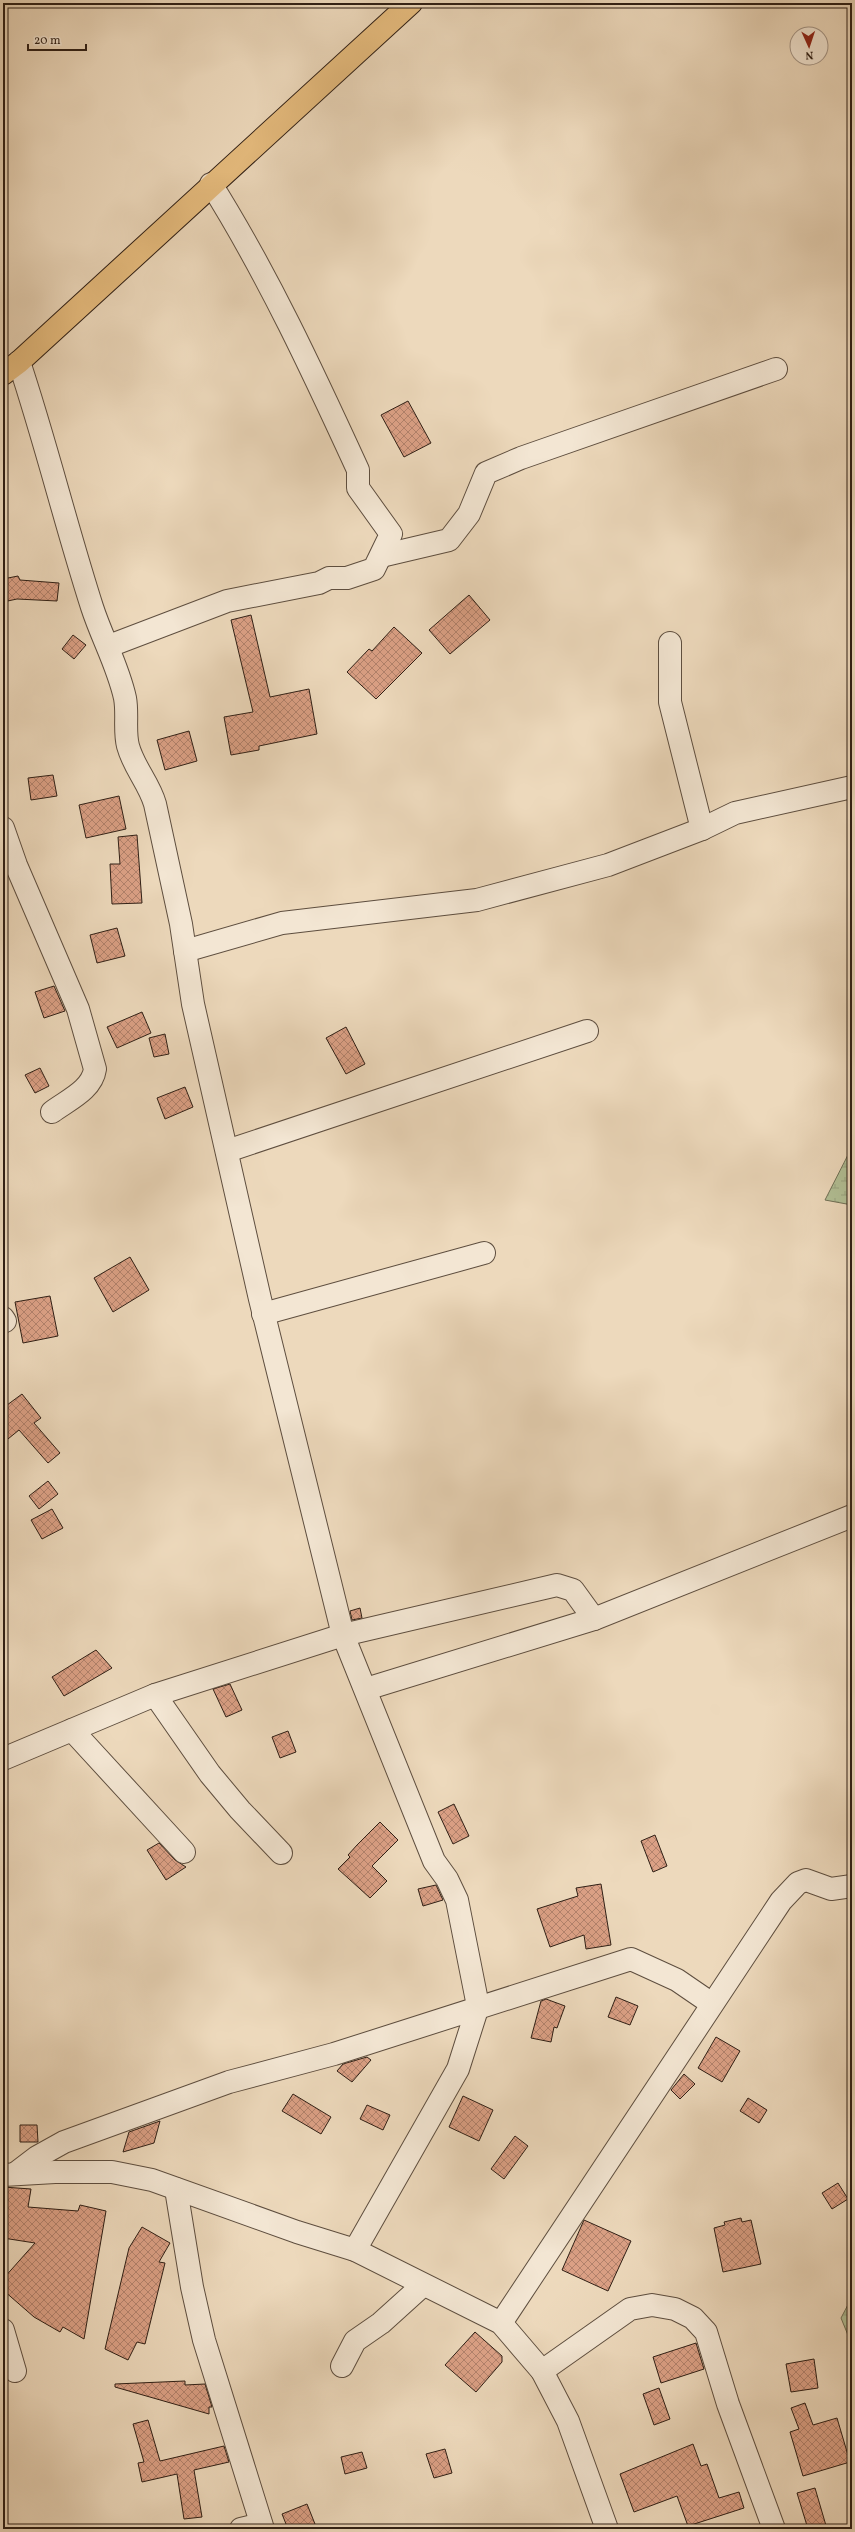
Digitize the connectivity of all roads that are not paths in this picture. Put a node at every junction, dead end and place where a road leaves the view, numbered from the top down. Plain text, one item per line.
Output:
1 (411, 3) edge
2 (211, 184) junction
3 (11, 368) edge
4 (776, 369) dead end
5 (381, 556) junction
6 (670, 643) dead end
7 (109, 646) junction
8 (852, 787) edge
9 (3, 828) edge
10 (702, 829) junction
11 (185, 952) junction
12 (588, 1031) dead end
13 (52, 1112) dead end
14 (227, 1151) junction
15 (484, 1253) dead end
16 (263, 1314) junction
17 (852, 1516) edge
18 (594, 1619) junction
19 (343, 1635) junction
20 (366, 1689) junction
21 (155, 1695) junction
22 (72, 1730) junction
23 (3, 1759) edge
24 (184, 1852) dead end
25 (281, 1853) dead end
26 (852, 1886) edge
27 (712, 2004) junction
28 (478, 2006) junction
29 (10, 2174) edge
30 (176, 2189) junction
31 (355, 2250) junction
32 (423, 2285) junction
33 (501, 2323) junction
34 (3, 2330) edge
35 (342, 2366) dead end
36 (15, 2371) dead end
37 (542, 2371) junction
38 (262, 2526) edge
39 (240, 2529) edge
40 (607, 2529) edge
41 (774, 2529) edge

1 - 2 main road
2 - 3 main road
2 - 5 street
3 - 7 street
4 - 5 street
5 - 7 street
6 - 10 street
7 - 11 street
8 - 10 street
9 - 13 street
10 - 11 street
11 - 14 street
12 - 14 street
14 - 16 street
15 - 16 street
16 - 19 street
17 - 18 street
18 - 19 street
18 - 20 street
19 - 20 street
19 - 21 street
20 - 28 street
21 - 22 street
21 - 25 street
22 - 23 street
22 - 24 street
26 - 27 street
27 - 28 street
27 - 33 street
28 - 29 street
28 - 31 street
29 - 30 street
30 - 31 street
30 - 38 street
31 - 32 street
32 - 33 street
32 - 35 street
33 - 37 street
34 - 36 street
37 - 40 street
37 - 41 street
38 - 39 street

